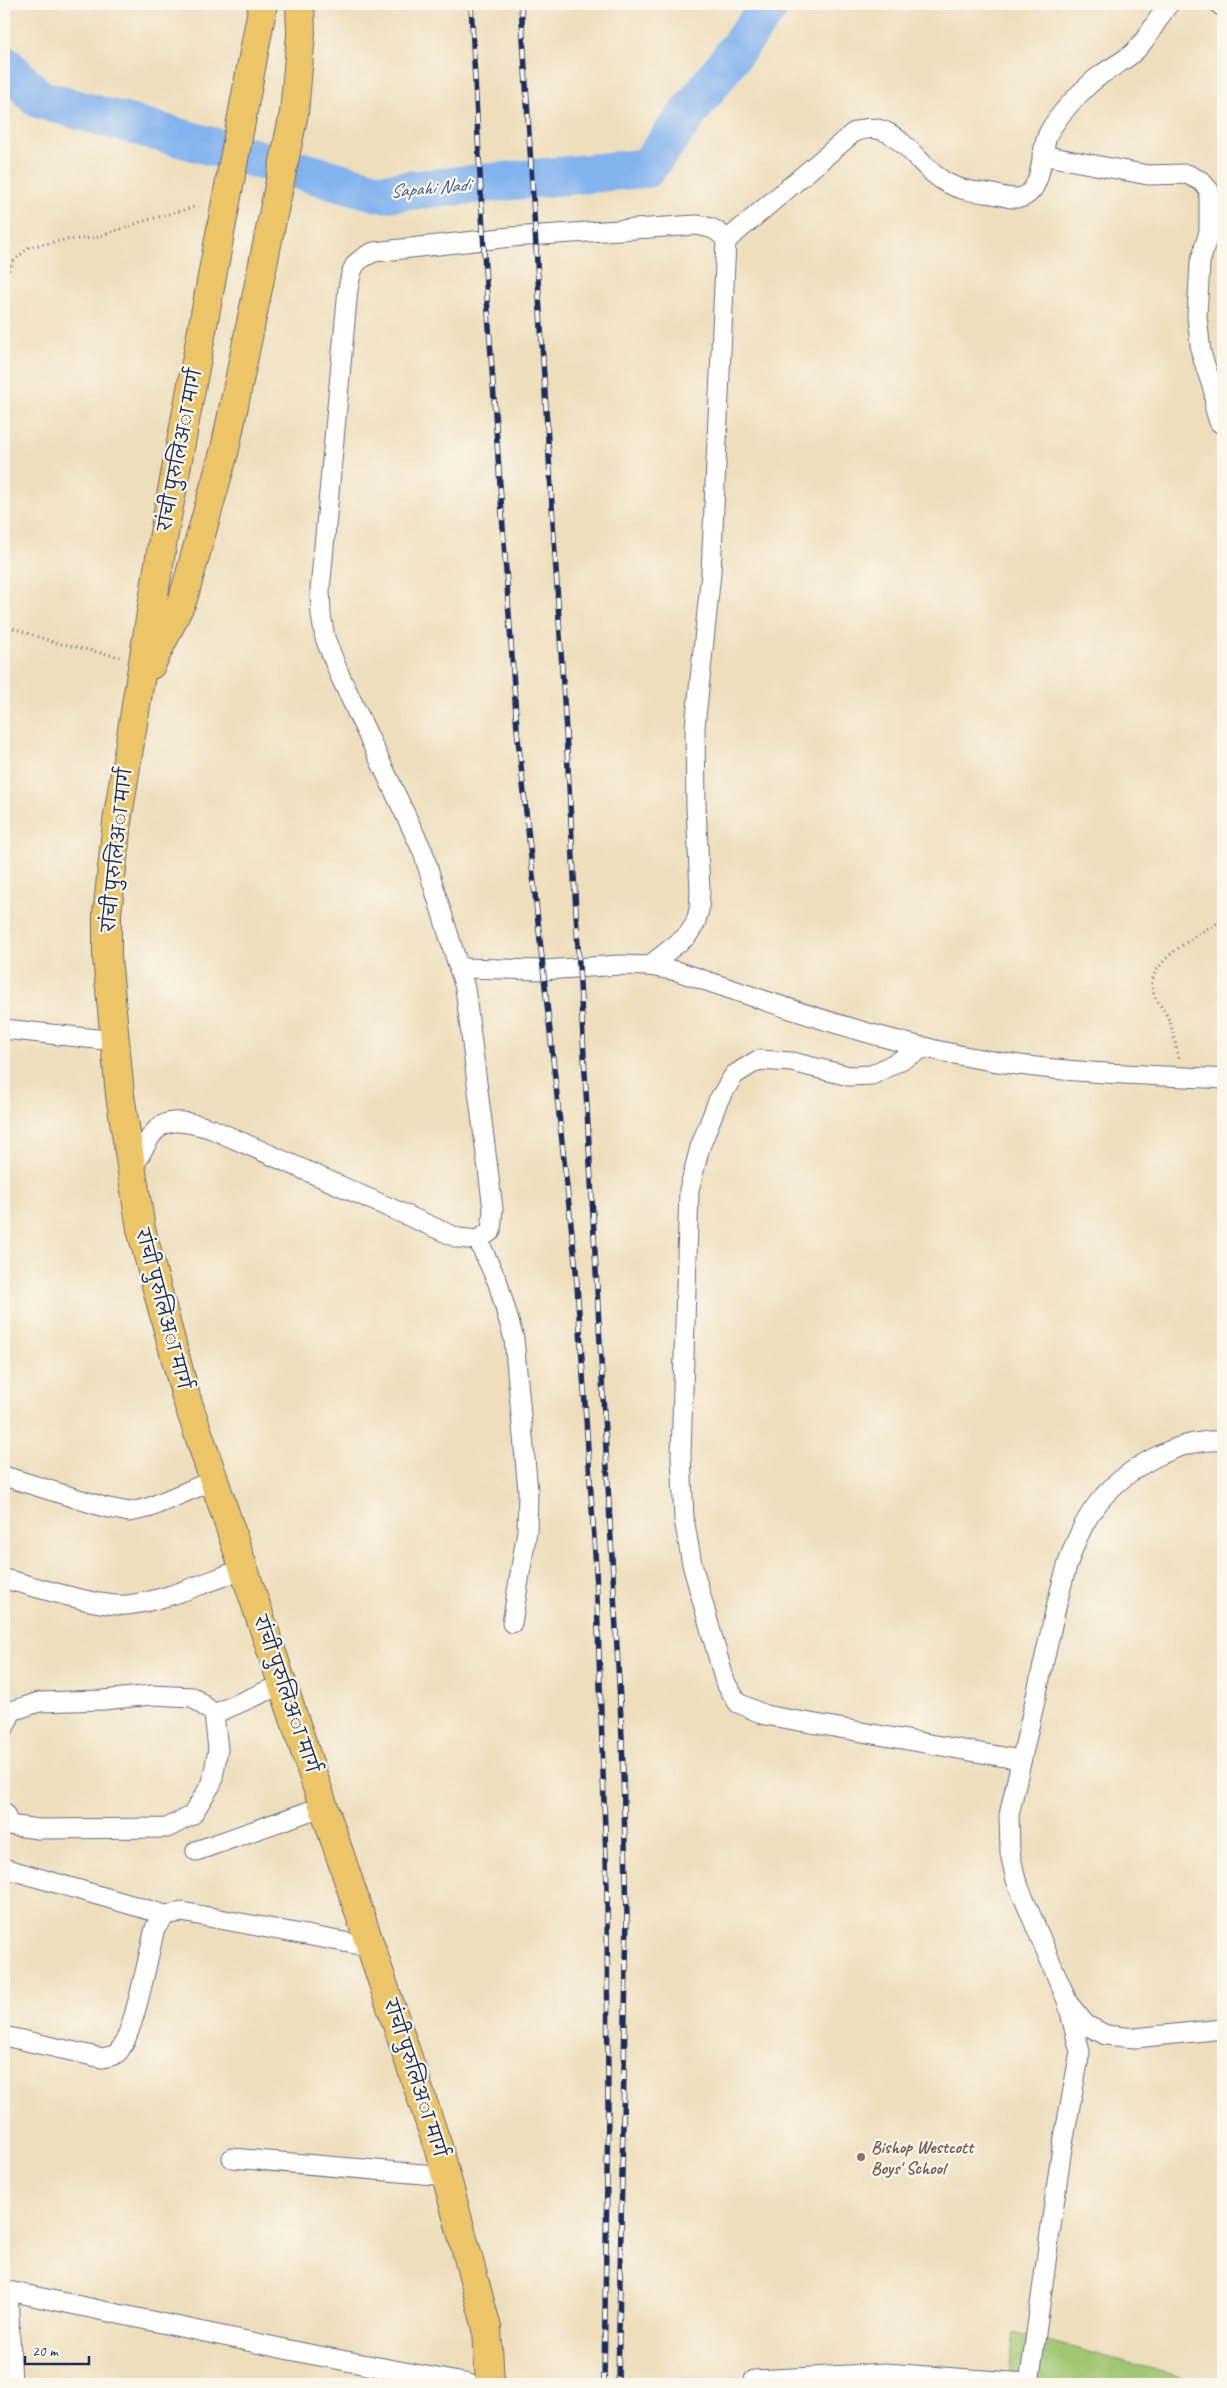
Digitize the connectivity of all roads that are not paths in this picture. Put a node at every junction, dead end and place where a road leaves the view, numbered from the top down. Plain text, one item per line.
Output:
1 (263, 4) edge
2 (300, 4) edge
3 (1169, 4) edge
4 (1219, 4) edge
5 (1223, 7) edge
6 (1042, 155) junction
7 (726, 241) junction
8 (1223, 425) edge
9 (139, 691) junction
10 (649, 966) junction
11 (459, 968) junction
12 (4, 1029) edge
13 (115, 1040) junction
14 (926, 1047) junction
15 (1223, 1079) edge
16 (132, 1170) junction
17 (478, 1240) junction
18 (1223, 1441) edge
19 (4, 1476) edge
20 (214, 1480) junction
21 (244, 1569) junction
22 (4, 1579) edge
23 (512, 1623) dead end
24 (283, 1684) junction
25 (214, 1714) junction
26 (4, 1728) edge
27 (1021, 1760) junction
28 (324, 1806) junction
29 (4, 1812) edge
30 (196, 1851) dead end
31 (4, 1868) edge
32 (166, 1915) junction
33 (371, 1948) junction
34 (1068, 2003) junction
35 (1223, 2029) edge
36 (4, 2036) edge
37 (232, 2158) dead end
38 (447, 2176) junction
39 (6, 2290) edge
40 (754, 2380) dead end
41 (12, 2384) edge
42 (469, 2384) edge
43 (490, 2384) edge
44 (1029, 2384) edge

1 - 9 main road, रांची पुरुलिअा मार्ग
2 - 9 main road
3 - 6 street
4 - 5 street
6 - 7 street
6 - 8 street
7 - 10 street
7 - 11 street
9 - 13 main road, रांची पुरुलिअा मार्ग
10 - 11 street
10 - 14 street
11 - 17 street
12 - 13 street
13 - 16 main road, रांची पुरुलिअा मार्ग
14 - 15 street
14 - 27 street
16 - 17 street
16 - 20 main road, रांची पुरुलिअा मार्ग
17 - 23 street
18 - 27 street
19 - 20 street
20 - 21 main road, रांची पुरुलिअा मार्ग
21 - 22 street
21 - 24 main road, रांची पुरुलिअा मार्ग
24 - 25 street
24 - 28 main road, रांची पुरुलिअा मार्ग
25 - 26 street
25 - 29 street
27 - 34 street
28 - 30 street
28 - 33 main road, रांची पुरुलिअा मार्ग
31 - 32 street
32 - 33 street
32 - 36 street
33 - 38 main road, रांची पुरुलिअा मार्ग
34 - 35 street
34 - 44 street
37 - 38 street
38 - 43 main road, रांची पुरुलिअा मार्ग
39 - 41 street
39 - 42 street
40 - 44 street

